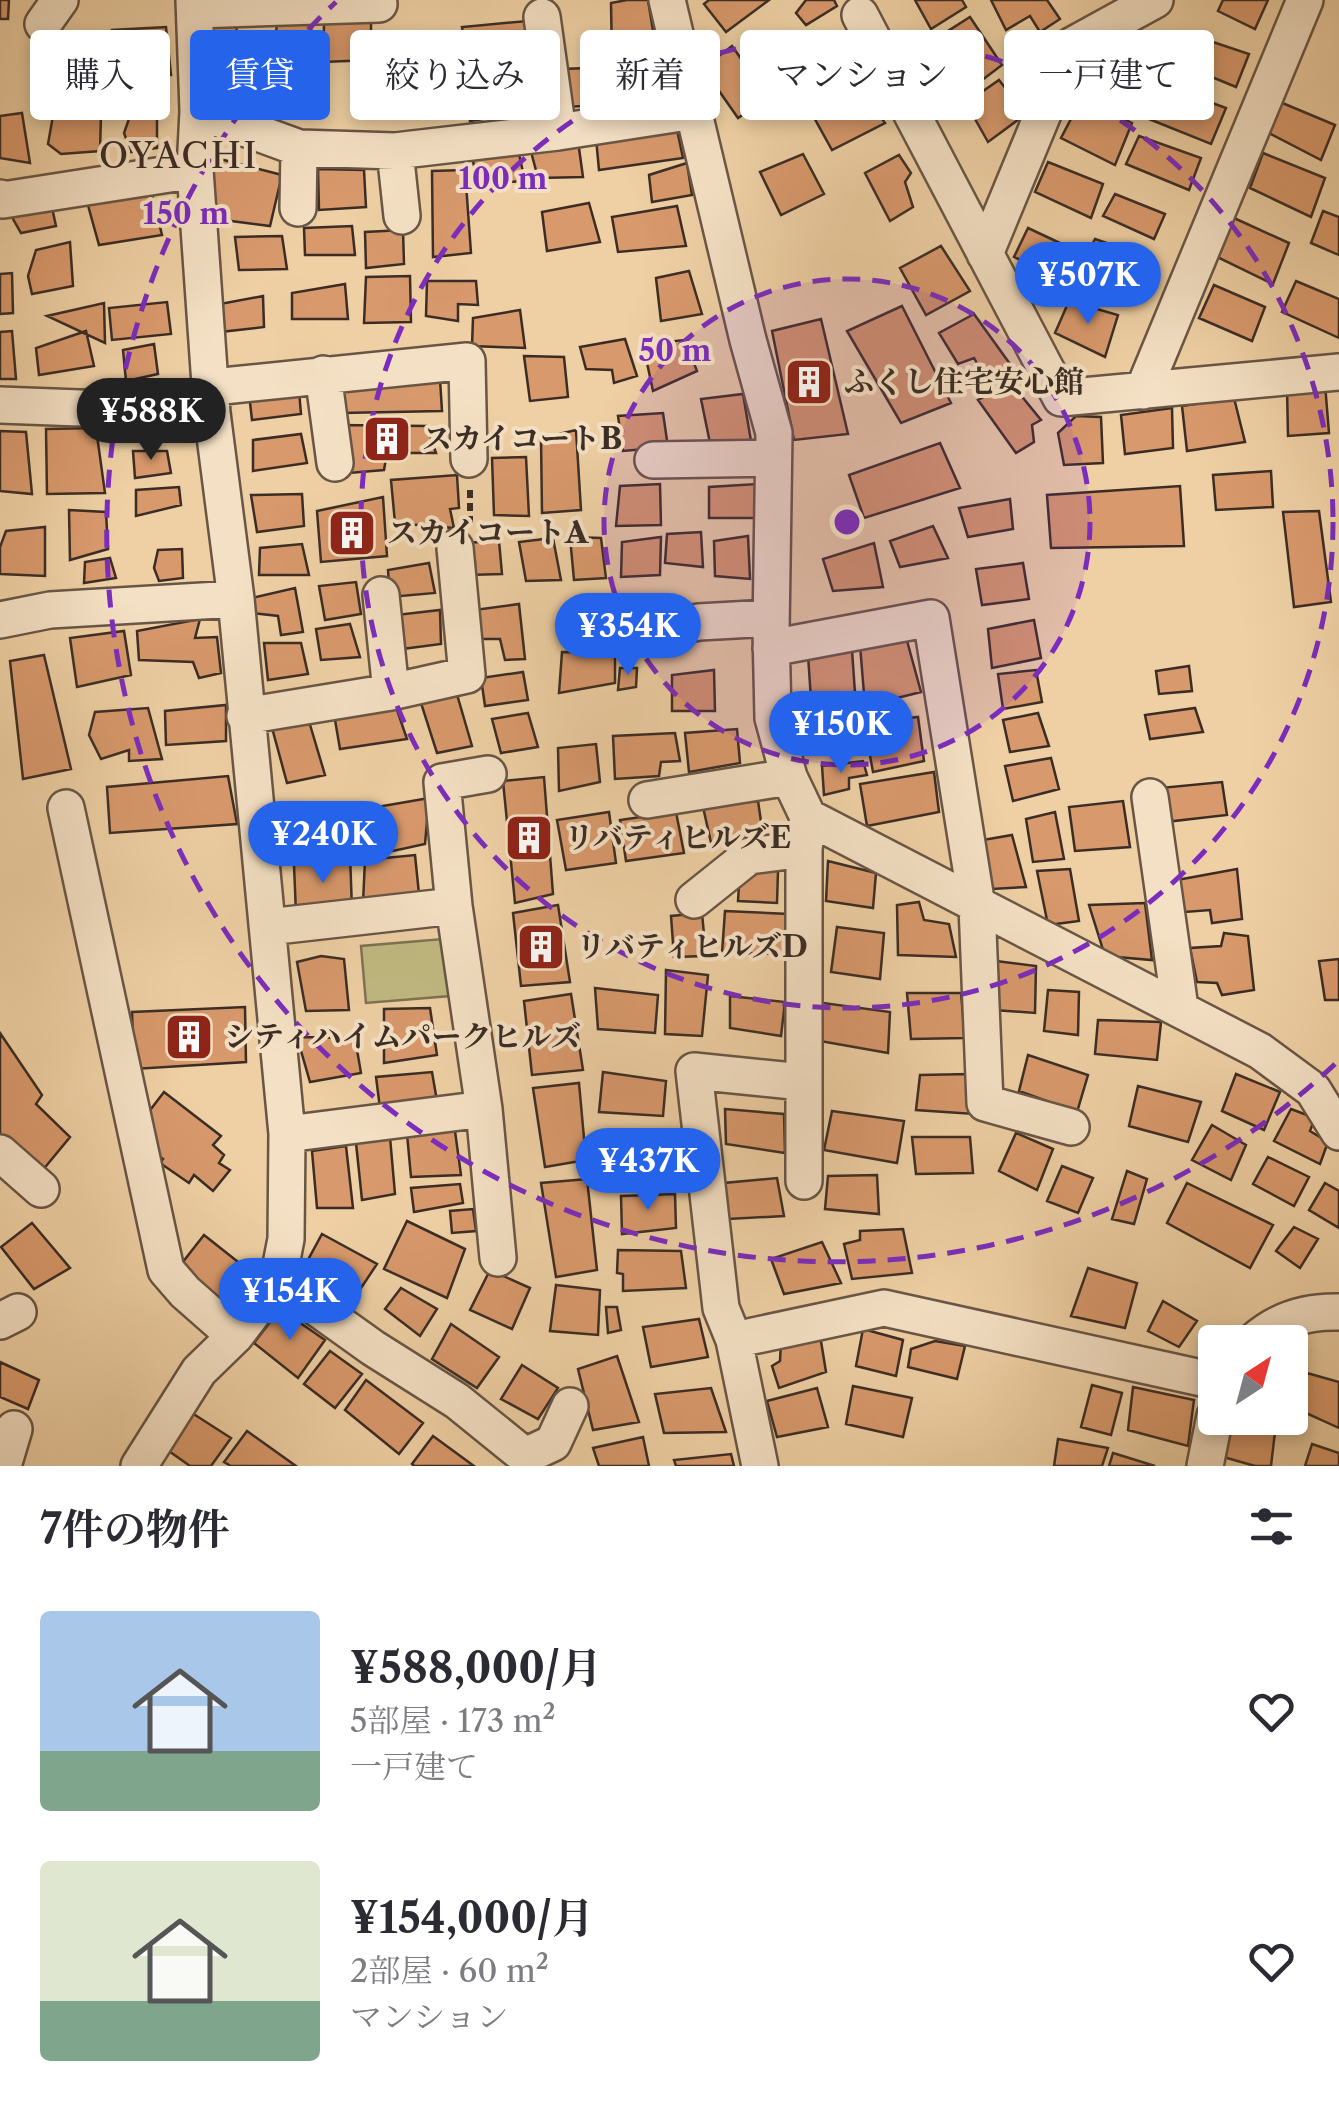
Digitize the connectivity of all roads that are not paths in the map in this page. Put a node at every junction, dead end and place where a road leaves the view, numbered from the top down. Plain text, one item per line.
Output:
1 (378, 0) edge
2 (667, 0) edge
3 (1155, 0) edge
4 (1305, 0) edge
5 (195, 5) edge
6 (860, 15) dead end
7 (542, 16) dead end
8 (196, 30) edge
9 (674, 30) edge
10 (198, 120) edge
11 (220, 120) edge
12 (636, 120) edge
13 (696, 120) edge
14 (558, 132) junction
15 (299, 148) junction
16 (395, 151) junction
17 (195, 170) junction
18 (0, 198) edge
19 (298, 208) dead end
20 (402, 216) dead end
21 (985, 254) junction
22 (1339, 372) edge
23 (323, 374) junction
24 (1143, 391) junction
25 (212, 400) junction
26 (0, 405) edge
27 (772, 458) junction
28 (470, 459) road end
29 (654, 460) dead end
30 (335, 463) dead end
31 (455, 548) road end
32 (381, 595) dead end
33 (236, 599) junction
34 (0, 620) edge
35 (586, 633) dead end
36 (771, 633) junction
37 (391, 692) junction
38 (246, 716) junction
39 (488, 774) dead end
40 (789, 777) junction
41 (1150, 797) dead end
42 (648, 800) dead end
43 (66, 808) dead end
44 (806, 833) junction
45 (694, 900) dead end
46 (454, 906) junction
47 (977, 906) junction
48 (268, 927) junction
49 (1180, 1008) junction
50 (802, 1082) junction
51 (484, 1109) junction
52 (1071, 1127) dead end
53 (1339, 1132) edge
54 (288, 1134) junction
55 (0, 1153) edge
56 (804, 1181) dead end
57 (41, 1189) dead end
58 (498, 1258) dead end
59 (278, 1280) junction
60 (1339, 1312) edge
61 (1275, 1325) edge
62 (235, 1336) junction
63 (734, 1340) junction
64 (1198, 1377) edge
65 (570, 1406) dead end
66 (14, 1429) dead end
67 (1211, 1435) edge
68 (556, 1454) edge
69 (3, 1466) edge
70 (139, 1466) edge
71 (760, 1466) edge
72 (1205, 1466) edge

1 - 5 street
2 - 9 street
3 - 21 street
4 - 24 street
5 - 8 street
6 - 21 street
7 - 14 street
10 - 17 street
11 - 15 street
12 - 14 street
13 - 27 street
14 - 16 street
15 - 16 street
15 - 19 street
16 - 20 street
17 - 18 street
17 - 25 street
21 - 24 street
22 - 24 street
23 - 25 street
23 - 28 street
23 - 30 street
25 - 26 street
25 - 33 street
27 - 29 street
27 - 36 street
31 - 37 street
32 - 37 street
33 - 34 street
33 - 38 street
35 - 36 street
36 - 40 street
36 - 47 street
37 - 38 street
38 - 48 street
39 - 46 street
40 - 42 street
40 - 44 street
41 - 49 street
43 - 62 street
44 - 45 street
44 - 47 street
44 - 50 street
46 - 48 street
46 - 51 street
47 - 49 street
47 - 52 street
48 - 54 street
49 - 53 street
50 - 56 street
50 - 63 street
51 - 54 street
51 - 58 street
54 - 59 street
55 - 57 street
59 - 62 street
59 - 68 street
60 - 61 street
62 - 70 street
63 - 64 street
63 - 71 street
65 - 68 street
66 - 69 street
67 - 72 street

